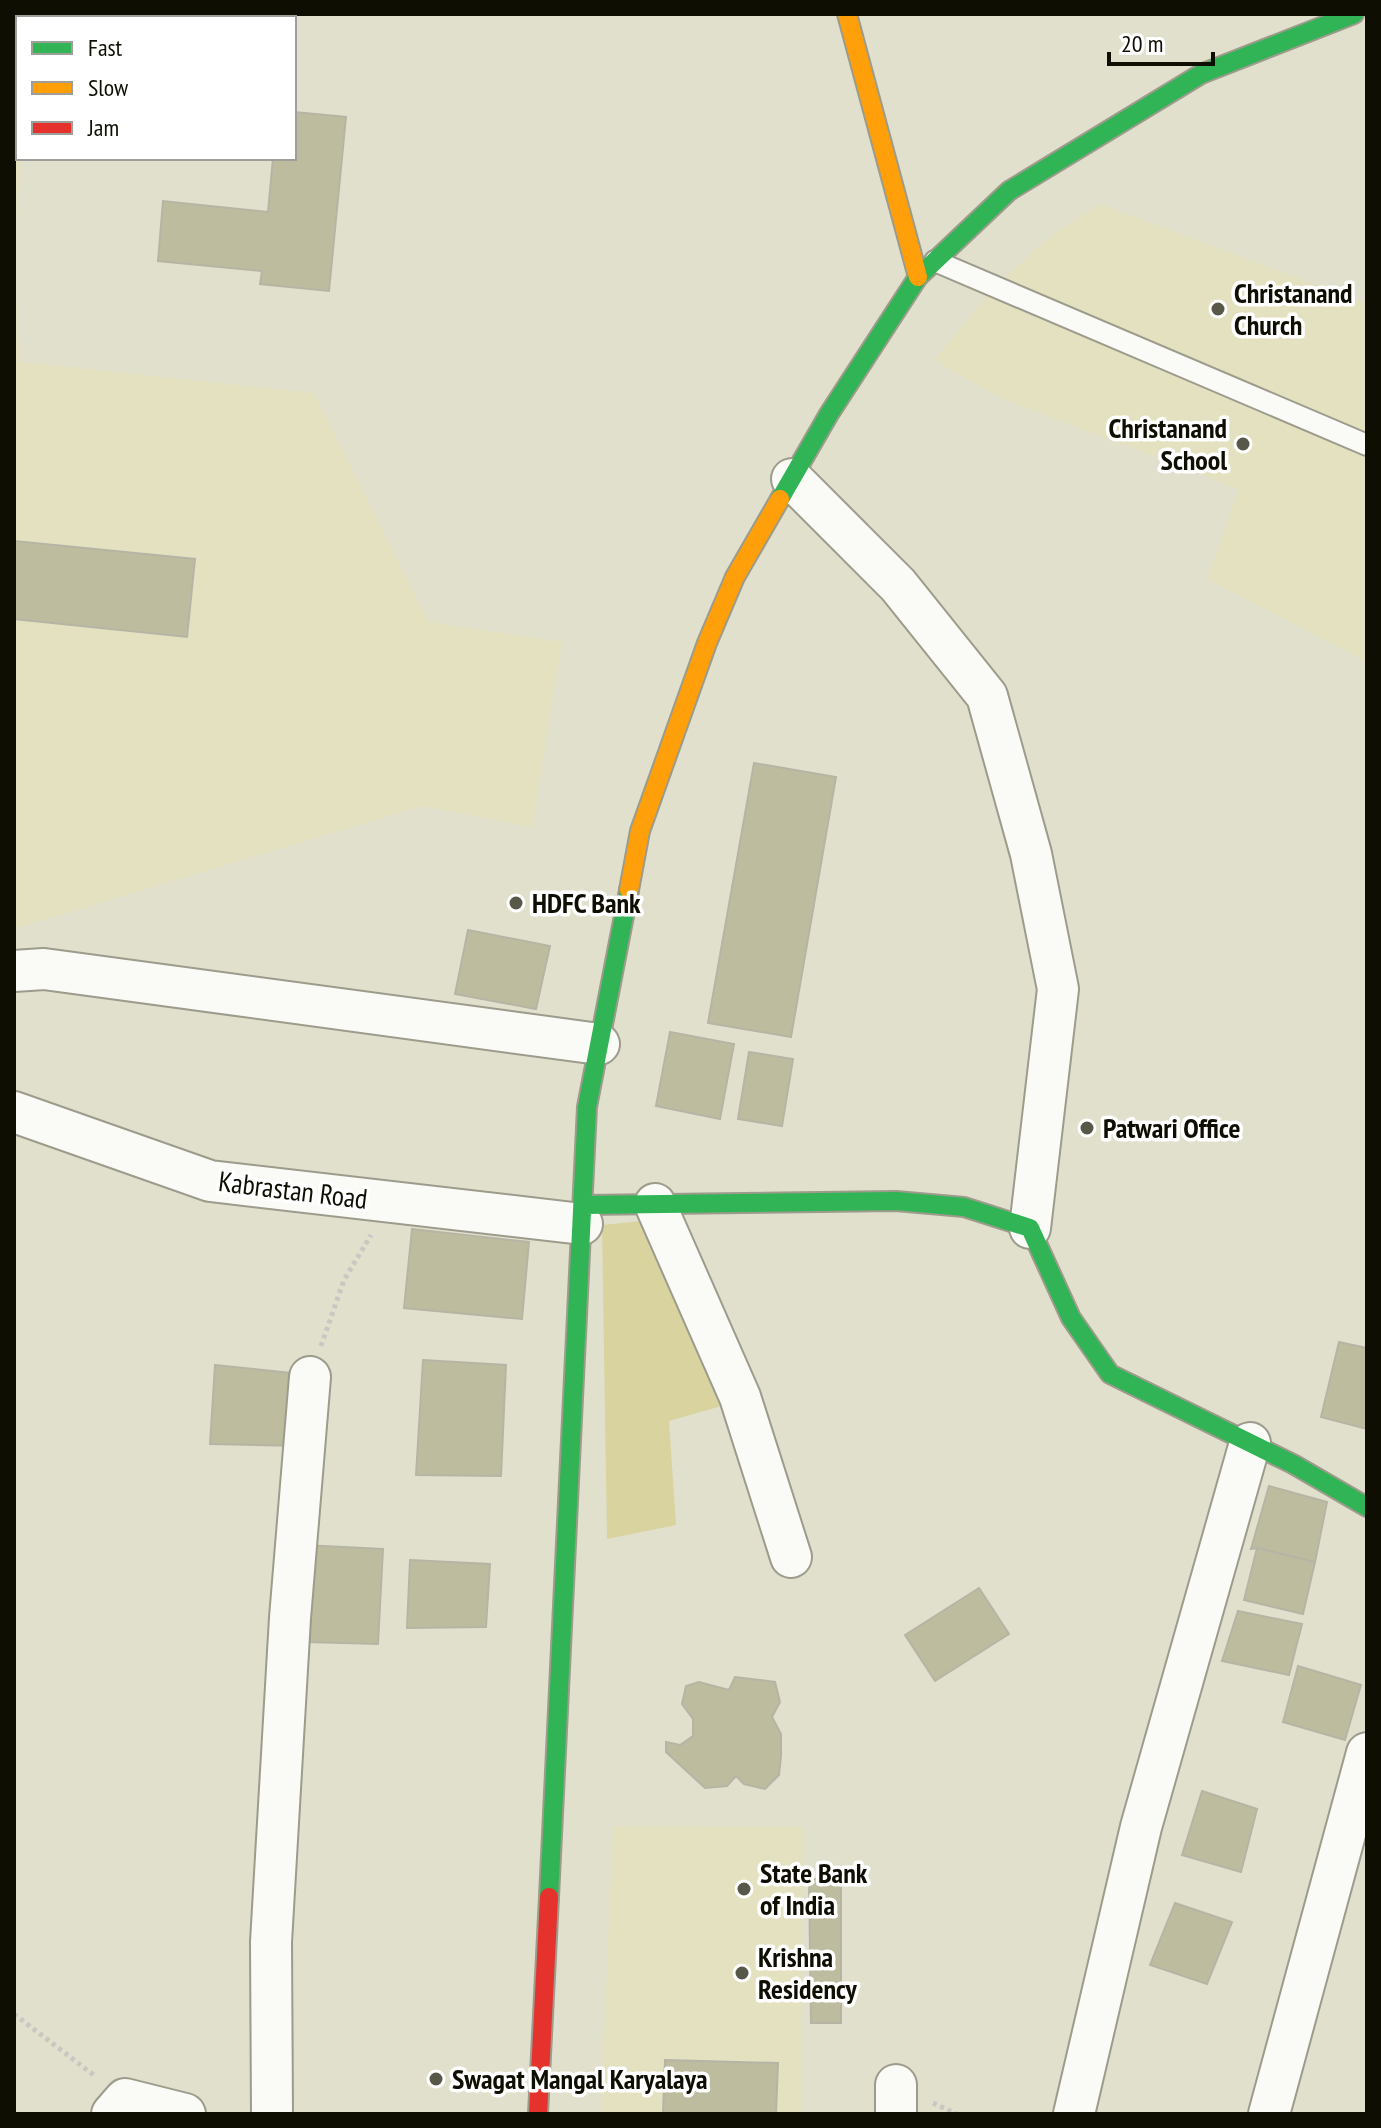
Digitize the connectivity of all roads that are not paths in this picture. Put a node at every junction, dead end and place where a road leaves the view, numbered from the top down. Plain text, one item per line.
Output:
1 (847, 14) edge
2 (1354, 14) edge
3 (935, 261) junction
4 (918, 277) junction
5 (1367, 445) edge
6 (792, 479) junction
7 (14, 971) edge
8 (599, 1044) junction
9 (14, 1112) edge
10 (655, 1204) junction
11 (582, 1215) junction
12 (1030, 1228) junction
13 (310, 1377) road end
14 (1250, 1443) junction
15 (1367, 1507) edge
16 (791, 1557) dead end
17 (1367, 1753) edge
18 (118, 2106) edge
19 (185, 2114) edge
20 (272, 2114) edge
21 (538, 2114) edge
22 (1074, 2114) edge
23 (1269, 2114) edge

1 - 4 main road
2 - 3 main road
3 - 4 main road
3 - 5 lane
4 - 6 main road
6 - 8 main road
6 - 12 street
7 - 8 street
8 - 11 main road
9 - 11 street, Kabrastan Road
10 - 11 main road
10 - 12 main road
10 - 16 street
11 - 21 main road
12 - 14 main road
13 - 20 street
14 - 15 main road
14 - 22 street
17 - 23 street
18 - 19 street

